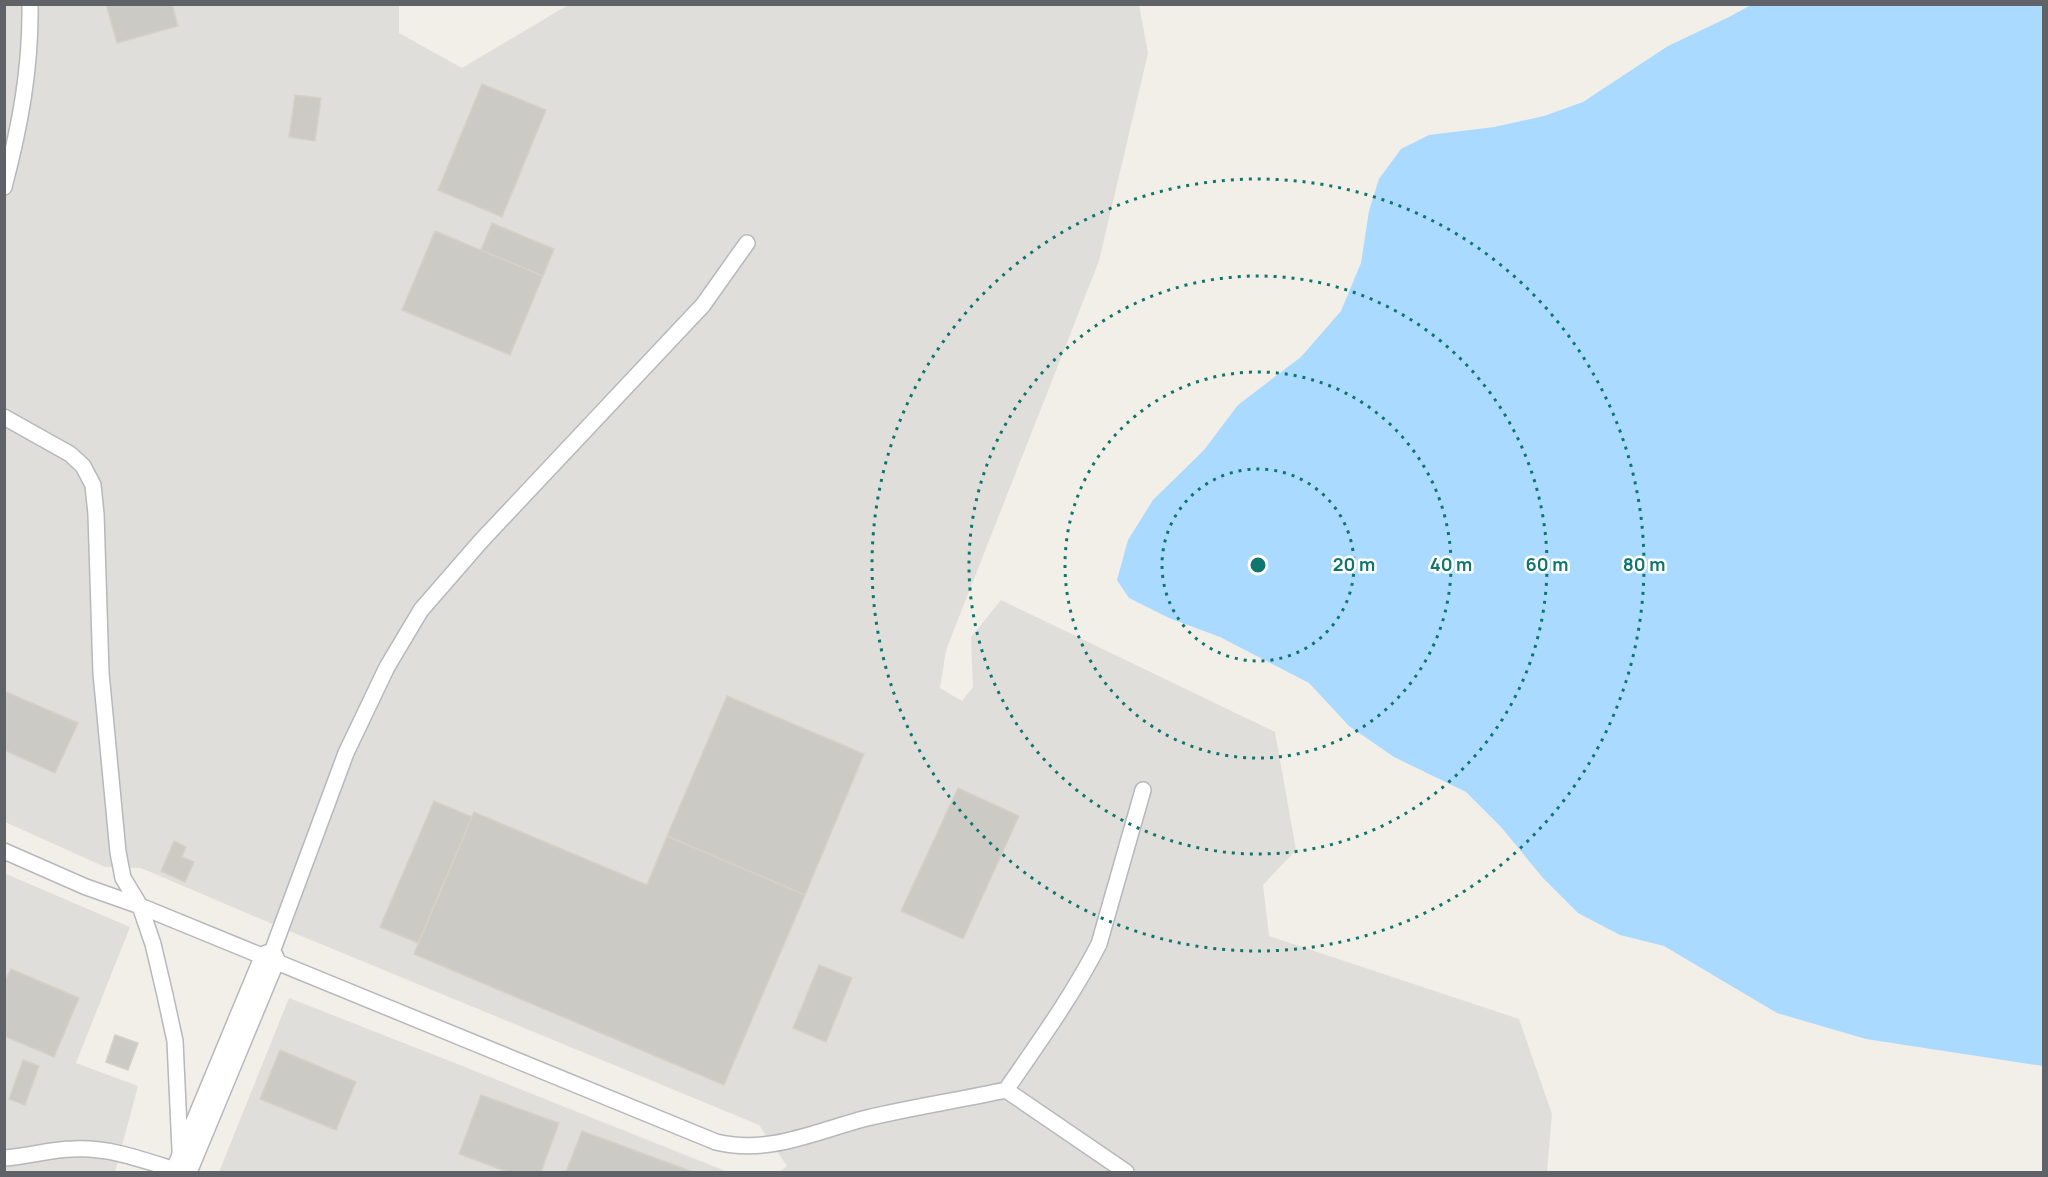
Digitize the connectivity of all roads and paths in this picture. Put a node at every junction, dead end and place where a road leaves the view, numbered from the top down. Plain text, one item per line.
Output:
1 (30, 4) edge
2 (4, 187) edge
3 (747, 243) dead end
4 (4, 417) edge
5 (1143, 790) dead end
6 (4, 851) edge
7 (141, 906) junction
8 (269, 960) junction
9 (1006, 1090) junction
10 (4, 1158) edge
11 (181, 1172) edge
12 (1126, 1173) edge

1 - 2 lane
3 - 8 lane
4 - 7 lane
5 - 9 lane
6 - 7 lane
7 - 8 lane
7 - 11 lane
8 - 9 lane
8 - 11 street
9 - 12 lane
10 - 11 lane

